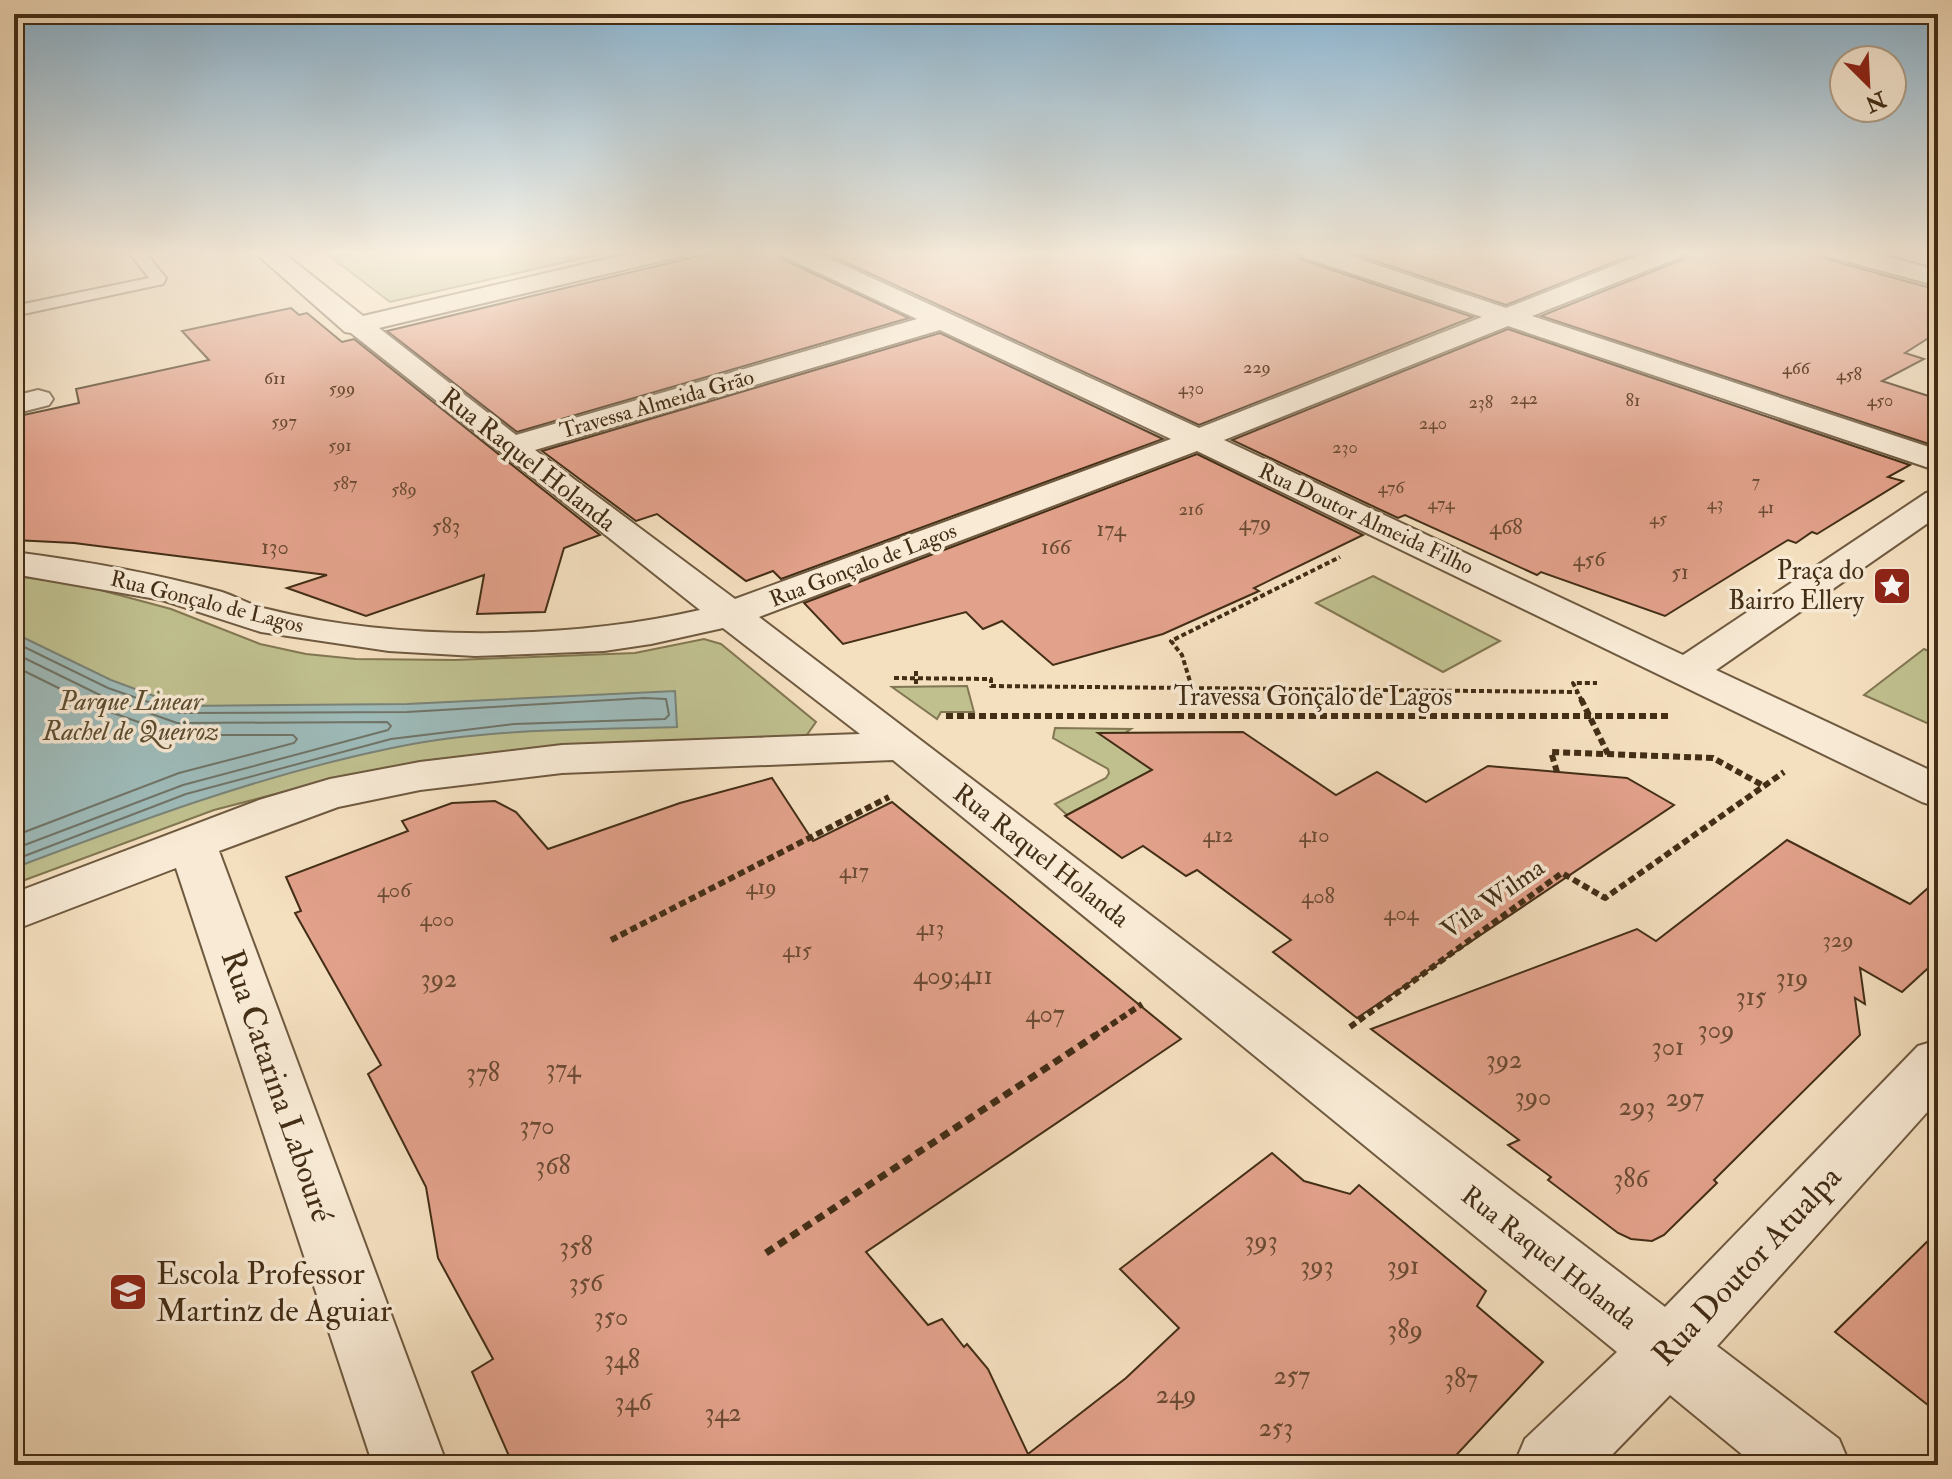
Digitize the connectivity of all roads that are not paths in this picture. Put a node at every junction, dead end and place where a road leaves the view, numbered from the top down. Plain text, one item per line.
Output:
1 (348, 320) edge
2 (380, 320) edge
3 (1500, 320) edge
4 (1511, 320) edge
5 (940, 321) joint
6 (355, 326) junction
7 (1197, 439) junction
8 (511, 447) junction
9 (1938, 461) edge
10 (1938, 500) edge
11 (14, 563) edge
12 (729, 615) junction
13 (1687, 671) junction
14 (913, 755) junction
15 (1938, 792) edge
16 (192, 843) junction
17 (14, 912) edge
18 (1938, 1062) edge
19 (1667, 1351) junction
20 (410, 1465) edge
21 (1551, 1465) edge
22 (1813, 1465) edge

1 - 6 street, Rua Raquel Holanda
2 - 6 street
3 - 7 street, Rua Gonçalo de Lagos
4 - 9 street
5 - 7 street, Rua Doutor Almeida Filho
5 - 8 street, Travessa Almeida Grão
6 - 8 street, Rua Raquel Holanda
7 - 12 street, Rua Gonçalo de Lagos
7 - 13 street, Rua Doutor Almeida Filho
8 - 12 street, Rua Raquel Holanda
10 - 13 street
11 - 12 street, Rua Gonçalo de Lagos
12 - 14 street, Rua Raquel Holanda
13 - 15 street, Rua Doutor Almeida Filho
14 - 16 street
14 - 19 street, Rua Raquel Holanda
16 - 17 street
16 - 20 street, Rua Catarina Labouré
18 - 19 street, Rua Doutor Atualpa
19 - 21 street, Rua Doutor Atualpa
19 - 22 street, Rua Raquel Holanda

